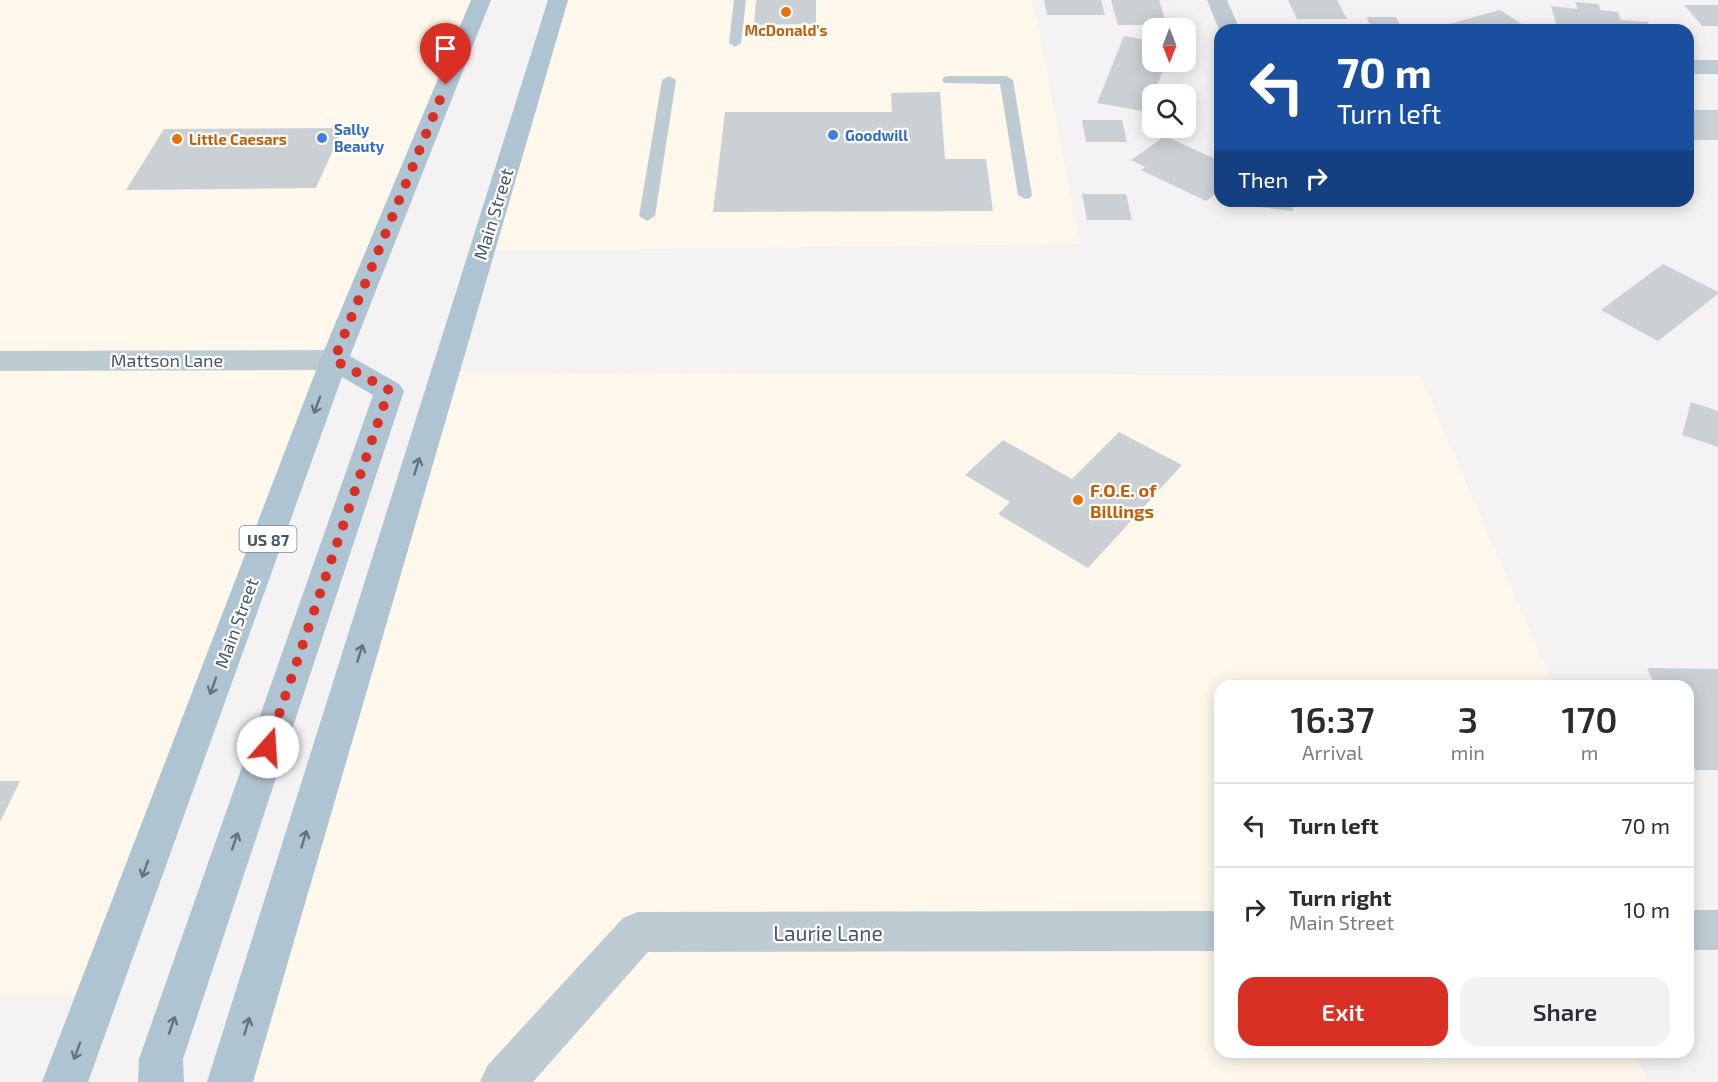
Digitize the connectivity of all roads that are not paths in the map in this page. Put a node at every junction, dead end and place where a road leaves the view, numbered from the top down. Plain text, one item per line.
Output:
1 (481, 0) edge
2 (558, 0) edge
3 (740, 0) edge
4 (1217, 0) edge
5 (1227, 24) edge
6 (735, 43) dead end
7 (1694, 67) edge
8 (1718, 67) edge
9 (669, 80) dead end
10 (949, 80) dead end
11 (1025, 195) dead end
12 (647, 216) dead end
13 (334, 360) junction
14 (0, 361) edge
15 (1694, 930) edge
16 (1718, 930) edge
17 (1214, 931) edge
18 (65, 1082) edge
19 (161, 1082) edge
20 (230, 1082) edge
21 (503, 1082) edge

1 - 13 main road, Main Street / US 87
20 -> 2 main road, Main Street
3 - 6 lane
4 - 5 street
7 - 8 street
9 - 12 lane
10 - 11 lane
13 - 14 street, Mattson Lane
13 -> 18 main road, Main Street / US 87
19 -> 13 main road
15 - 16 street
17 - 21 street, Laurie Lane

